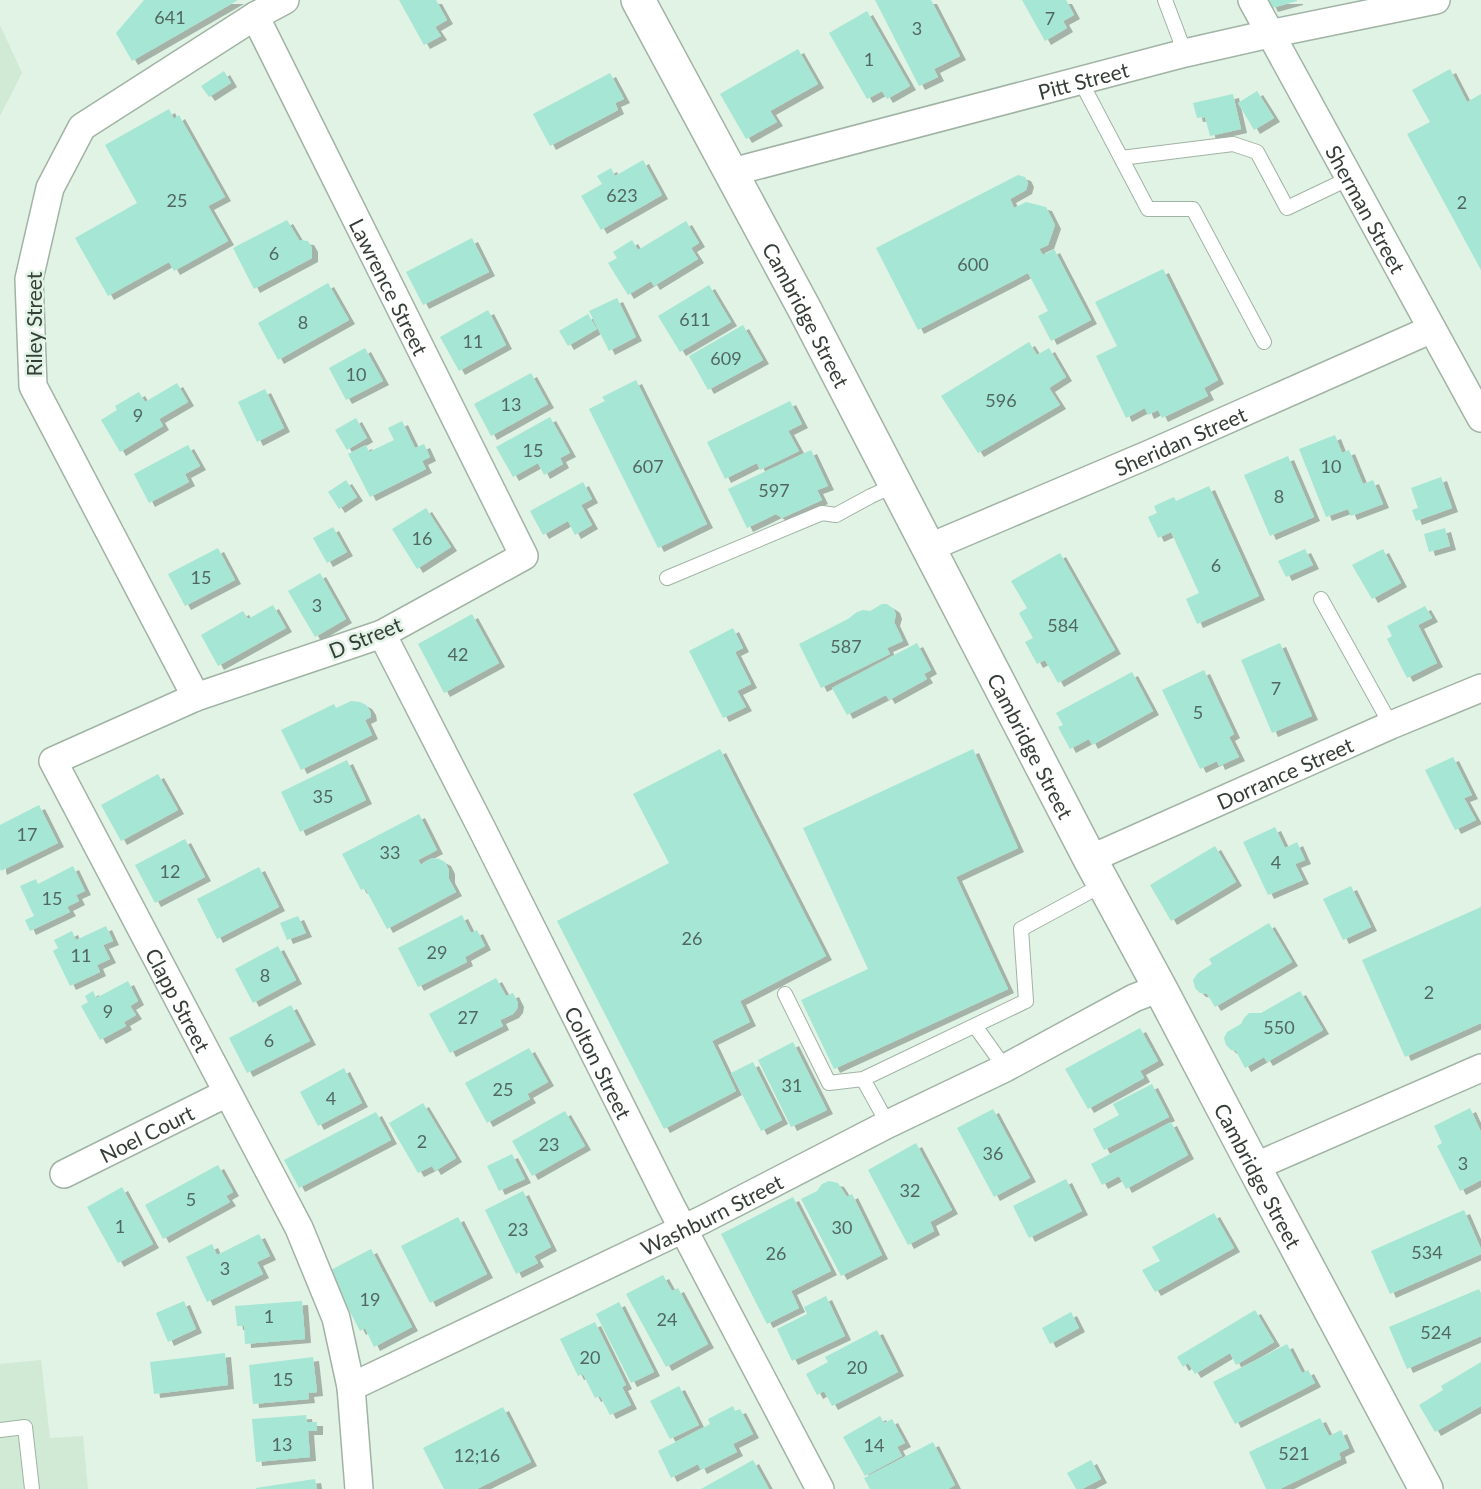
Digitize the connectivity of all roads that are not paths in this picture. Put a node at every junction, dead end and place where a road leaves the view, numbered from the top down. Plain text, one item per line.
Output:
1 (285, 0) edge
2 (638, 0) edge
3 (1165, 0) edge
4 (1252, 0) edge
5 (1436, 0) edge
6 (255, 16) junction
7 (1269, 34) junction
8 (1185, 53) junction
9 (1080, 80) junction
10 (1121, 158) junction
11 (732, 172) junction
12 (1350, 178) junction
13 (1432, 330) junction
14 (1264, 342) dead end
15 (1481, 418) edge
16 (895, 485) junction
17 (928, 548) junction
18 (524, 556) joint
19 (667, 578) dead end
20 (1322, 599) dead end
21 (382, 634) junction
22 (1481, 688) edge
23 (196, 697) junction
24 (1391, 725) junction
25 (1097, 871) junction
26 (1160, 988) junction
27 (785, 994) dead end
28 (975, 1026) junction
29 (1005, 1068) junction
30 (1481, 1068) edge
31 (863, 1079) junction
32 (227, 1093) junction
33 (888, 1124) junction
34 (1254, 1167) junction
35 (64, 1173) dead end
36 (683, 1229) junction
37 (351, 1387) junction
38 (0, 1430) edge
39 (32, 1489) edge
40 (359, 1489) edge
41 (820, 1489) edge
42 (1426, 1489) edge

1 - 6 street, Riley Street
2 - 11 main road, Cambridge Street
3 - 8 lane
4 - 7 street, Sherman Street
5 - 7 street, Pitt Street
6 - 18 street, Lawrence Street
6 - 23 street, Riley Street
7 - 8 street, Pitt Street
7 - 12 street, Sherman Street
8 - 9 street, Pitt Street
9 - 10 lane
9 - 11 street, Pitt Street
10 - 12 lane
10 - 14 lane
11 - 16 main road, Cambridge Street
12 - 13 street, Sherman Street
13 - 15 street, Sherman Street
13 - 17 street, Sheridan Street
16 - 17 main road, Cambridge Street
16 - 19 lane
17 - 25 main road, Cambridge Street
18 - 21 street, D Street
20 - 24 lane
21 - 23 street, D Street
21 - 36 street, Colton Street
22 - 24 street, Dorrance Street
23 - 32 street, Clapp Street
24 - 25 street, Dorrance Street
25 - 26 main road, Cambridge Street
25 - 28 lane
26 - 29 street, Washburn Street
26 - 34 main road, Cambridge Street
27 - 31 lane
28 - 29 lane
28 - 31 lane
29 - 33 street, Washburn Street
30 - 34 street
31 - 33 lane
32 - 35 street, Noel Court
32 - 37 street, Clapp Street
33 - 36 street, Washburn Street
34 - 42 main road, Cambridge Street
36 - 37 street, Washburn Street
36 - 41 street, Colton Street
37 - 40 street
38 - 39 lane

